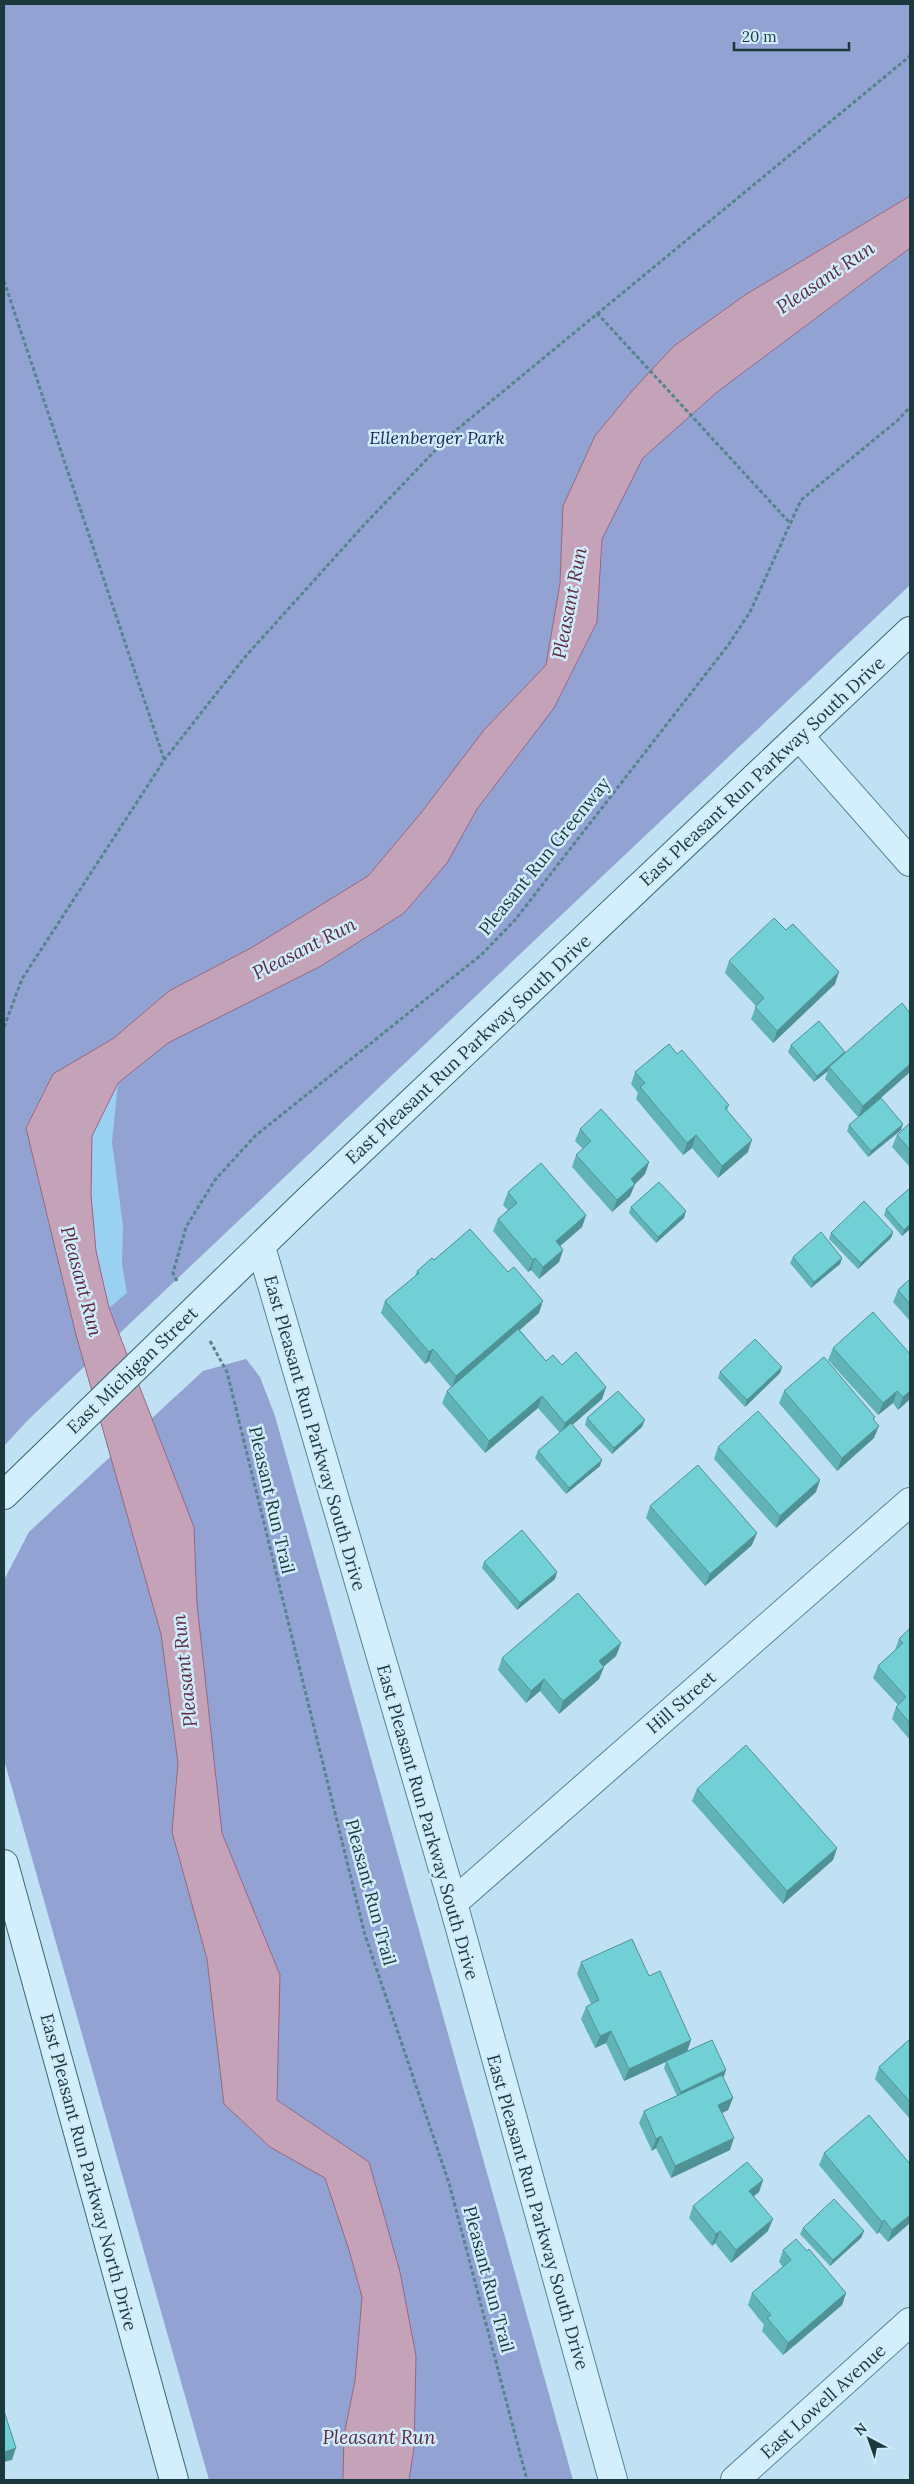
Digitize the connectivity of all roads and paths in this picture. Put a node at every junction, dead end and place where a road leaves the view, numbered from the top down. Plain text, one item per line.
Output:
1 (910, 56) edge
2 (4, 281) edge
3 (597, 313) junction
4 (910, 407) edge
5 (790, 522) junction
6 (910, 631) edge
7 (799, 736) junction
8 (164, 759) junction
9 (910, 862) edge
10 (4, 1027) edge
11 (261, 1247) junction
12 (186, 1306) junction
13 (10, 1488) edge
14 (910, 1502) edge
15 (4, 1864) edge
16 (453, 1903) junction
17 (910, 2322) edge
18 (174, 2480) edge
19 (527, 2480) edge
20 (613, 2480) edge
21 (735, 2480) edge

1 - 3 path
2 - 8 path
3 - 5 path
3 - 8 path
4 - 5 path, Pleasant Run Greenway
5 - 12 path, Pleasant Run Greenway
6 - 7 street, East Pleasant Run Parkway South Drive
7 - 9 street
7 - 11 street, East Pleasant Run Parkway South Drive
8 - 10 path
11 - 12 street, East Michigan Street
11 - 16 street, East Pleasant Run Parkway South Drive
12 - 13 street, East Michigan Street
12 - 19 path, Pleasant Run Trail
14 - 16 street, Hill Street
15 - 18 street, East Pleasant Run Parkway North Drive
16 - 20 street, East Pleasant Run Parkway South Drive
17 - 21 street, East Lowell Avenue

